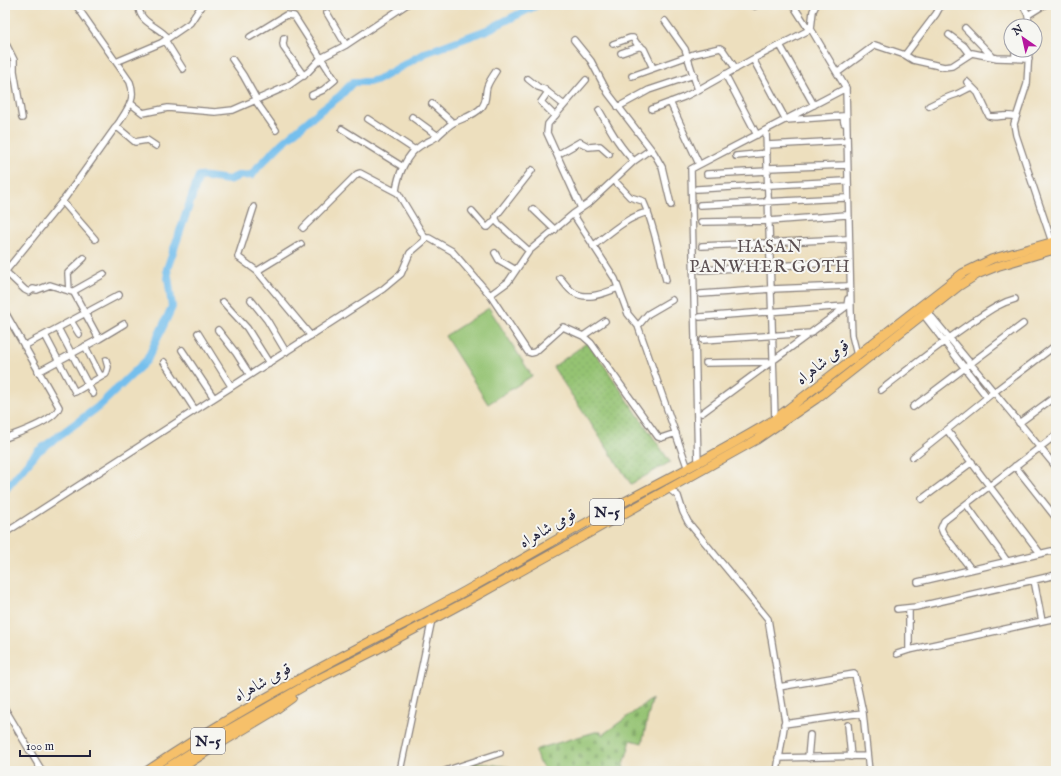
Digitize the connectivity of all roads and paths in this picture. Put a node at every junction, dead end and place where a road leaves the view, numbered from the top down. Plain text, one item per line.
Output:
1 (76, 5) edge
2 (139, 5) edge
3 (202, 5) edge
4 (406, 5) edge
5 (793, 5) edge
6 (816, 5) edge
7 (941, 5) edge
8 (1023, 5) edge
9 (1044, 5) edge
10 (327, 14) dead end
11 (1028, 15) joint
12 (665, 21) dead end
13 (965, 28) dead end
14 (810, 29) junction
15 (949, 35) dead end
16 (250, 37) dead end
17 (284, 38) dead end
18 (166, 39) junction
19 (574, 40) dead end
20 (5, 44) edge
21 (613, 44) dead end
22 (346, 45) junction
23 (780, 45) junction
24 (641, 46) junction
25 (621, 53) dead end
26 (970, 54) junction
27 (905, 55) junction
28 (687, 56) junction
29 (992, 57) junction
30 (1003, 57) edge
31 (321, 58) junction
32 (1015, 58) edge
33 (232, 59) dead end
34 (753, 59) junction
35 (1029, 59) joint
36 (116, 62) junction
37 (653, 68) junction
38 (184, 69) dead end
39 (736, 69) junction
40 (496, 71) dead end
41 (837, 73) junction
42 (725, 74) junction
43 (694, 75) junction
44 (304, 76) junction
45 (632, 76) dead end
46 (528, 79) dead end
47 (586, 80) dead end
48 (966, 82) dead end
49 (972, 87) junction
50 (846, 88) junction
51 (698, 90) junction
52 (548, 92) junction
53 (312, 95) dead end
54 (256, 100) junction
55 (670, 102) junction
56 (130, 103) junction
57 (432, 104) dead end
58 (564, 105) junction
59 (814, 105) junction
60 (930, 106) dead end
61 (618, 107) junction
62 (652, 108) dead end
63 (599, 110) dead end
64 (555, 116) junction
65 (412, 117) dead end
66 (1016, 117) junction
67 (22, 118) dead end
68 (368, 119) dead end
69 (786, 120) junction
70 (453, 123) junction
71 (116, 126) junction
72 (342, 129) dead end
73 (276, 130) dead end
74 (766, 131) junction
75 (757, 135) junction
76 (438, 136) junction
77 (844, 141) junction
78 (767, 145) junction
79 (156, 146) dead end
80 (651, 149) junction
81 (415, 150) junction
82 (610, 154) dead end
83 (767, 154) junction
84 (557, 155) junction
85 (736, 156) dead end
86 (634, 161) junction
87 (699, 164) junction
88 (845, 164) junction
89 (403, 167) junction
90 (768, 169) junction
91 (532, 170) dead end
92 (707, 174) dead end
93 (614, 180) junction
94 (845, 181) junction
95 (768, 185) junction
96 (697, 189) dead end
97 (396, 191) junction
98 (845, 198) junction
99 (62, 201) junction
100 (768, 201) junction
101 (671, 205) dead end
102 (700, 205) dead end
103 (254, 207) dead end
104 (581, 208) junction
105 (533, 209) dead end
106 (472, 212) dead end
107 (648, 212) junction
108 (573, 214) junction
109 (846, 215) junction
110 (496, 220) junction
111 (769, 221) junction
112 (701, 222) dead end
113 (303, 228) dead end
114 (555, 230) junction
115 (425, 238) junction
116 (95, 239) dead end
117 (846, 239) junction
118 (770, 243) junction
119 (302, 244) dead end
120 (1055, 244) edge
121 (593, 246) junction
122 (702, 246) dead end
123 (529, 251) junction
124 (495, 253) dead end
125 (84, 258) dead end
126 (847, 262) junction
127 (770, 266) junction
128 (516, 270) junction
129 (701, 270) dead end
130 (257, 271) junction
131 (5, 272) edge
132 (104, 274) dead end
133 (560, 278) dead end
134 (666, 280) dead end
135 (847, 286) junction
136 (618, 288) junction
137 (771, 289) junction
138 (71, 291) junction
139 (701, 294) dead end
140 (119, 295) dead end
141 (490, 295) junction
142 (1015, 299) dead end
143 (251, 300) dead end
144 (672, 300) dead end
145 (223, 302) dead end
146 (847, 306) junction
147 (5, 312) edge
148 (771, 312) junction
149 (925, 313) junction
150 (84, 314) junction
151 (700, 317) dead end
152 (71, 321) junction
153 (605, 321) dead end
154 (124, 324) dead end
155 (1023, 324) dead end
156 (638, 326) junction
157 (58, 328) junction
158 (218, 330) dead end
159 (198, 333) dead end
160 (812, 333) junction
161 (79, 334) dead end
162 (45, 335) junction
163 (772, 335) junction
164 (311, 336) junction
165 (583, 336) junction
166 (99, 339) junction
167 (703, 340) dead end
168 (947, 340) junction
169 (1056, 345) edge
170 (24, 346) junction
171 (85, 346) junction
172 (182, 350) dead end
173 (286, 352) junction
174 (72, 354) junction
175 (857, 355) junction
176 (59, 360) junction
177 (106, 360) dead end
178 (164, 362) dead end
179 (773, 362) junction
180 (269, 363) junction
181 (706, 363) dead end
182 (970, 364) junction
183 (964, 368) junction
184 (38, 372) junction
185 (250, 375) junction
186 (101, 377) junction
187 (88, 384) junction
188 (231, 386) junction
189 (881, 390) dead end
190 (994, 392) junction
191 (93, 394) dead end
192 (987, 397) junction
193 (214, 398) junction
194 (1055, 399) edge
195 (913, 407) dead end
196 (195, 410) junction
197 (702, 413) dead end
198 (775, 419) junction
199 (1020, 423) junction
200 (947, 430) junction
201 (676, 433) junction
202 (1056, 435) edge
203 (5, 438) edge
204 (1039, 447) junction
205 (913, 457) dead end
206 (972, 462) junction
207 (698, 464) junction
208 (1014, 466) junction
209 (1056, 467) edge
210 (688, 469) junction
211 (989, 486) junction
212 (668, 488) junction
213 (922, 499) dead end
214 (966, 504) junction
215 (1056, 518) edge
216 (5, 533) edge
217 (1056, 550) edge
218 (1040, 554) junction
219 (1006, 561) junction
220 (971, 569) junction
221 (1056, 575) edge
222 (1034, 580) junction
223 (918, 582) dead end
224 (910, 608) junction
225 (897, 609) dead end
226 (1056, 618) edge
227 (432, 619) junction
228 (1042, 621) junction
229 (909, 650) junction
230 (897, 654) dead end
231 (306, 686) junction
232 (779, 687) junction
233 (5, 709) edge
234 (862, 713) dead end
235 (784, 724) junction
236 (848, 725) dead end
237 (810, 735) dead end
238 (500, 754) dead end
239 (867, 756) junction
240 (851, 757) junction
241 (778, 758) junction
242 (808, 758) junction
243 (42, 771) edge
244 (147, 771) edge
245 (162, 771) edge
246 (177, 771) edge
247 (400, 771) edge
248 (445, 771) edge
249 (777, 771) edge
250 (869, 771) edge

1 - 36 street
2 - 18 street
3 - 18 street
4 - 22 street
5 - 14 street
6 - 14 street
7 - 27 street
8 - 11 street
9 - 11 street
10 - 22 street
12 - 28 street
13 - 29 street
14 - 23 street
14 - 41 street
15 - 26 street
16 - 31 street
17 - 44 street
18 - 36 street
18 - 38 street
19 - 61 street
20 - 67 street
21 - 24 street
22 - 31 street
23 - 34 street
23 - 59 street
24 - 25 street
24 - 37 street
26 - 27 street
26 - 29 street
27 - 41 street
28 - 37 street
28 - 39 street
28 - 43 street
29 - 30 street
31 - 44 street
31 - 53 street
32 - 35 street
33 - 54 street
34 - 39 street
34 - 69 street
35 - 66 street
36 - 56 street
37 - 45 street
39 - 42 street
40 - 70 street
41 - 50 street
42 - 51 street
42 - 75 street
43 - 51 street
43 - 61 street
44 - 54 street
46 - 52 street
47 - 58 street
48 - 49 street
49 - 60 street
49 - 66 street
50 - 59 street
50 - 175 street
51 - 55 street
52 - 58 street
52 - 64 street
54 - 56 street
54 - 73 street
55 - 62 street
55 - 87 street
56 - 71 street
57 - 70 street
58 - 64 street
59 - 69 street
61 - 80 street
63 - 86 street
64 - 84 street
65 - 76 street
66 - 120 street
68 - 81 street
69 - 74 street
69 - 77 street
70 - 76 street
71 - 79 street
71 - 99 street
72 - 89 street
74 - 75 street
74 - 78 street
75 - 87 street
76 - 81 street
77 - 78 street
77 - 88 street
78 - 83 street
80 - 86 street
80 - 101 street
81 - 89 street
82 - 84 street
83 - 85 street
83 - 90 street
84 - 104 street
86 - 93 street
87 - 207 street
88 - 90 street
88 - 94 street
89 - 97 street
90 - 92 street
90 - 95 street
91 - 110 street
93 - 104 street
93 - 107 street
94 - 95 street
94 - 98 street
95 - 96 street
95 - 100 street
97 - 113 street
97 - 115 street
98 - 100 street
98 - 109 street
99 - 116 street
99 - 131 street
100 - 102 street
100 - 111 street
103 - 130 street
104 - 108 street
105 - 114 street
106 - 110 street
107 - 121 street
107 - 134 street
108 - 114 street
108 - 121 street
109 - 111 street
109 - 117 street
110 - 123 street
111 - 112 street
111 - 118 street
114 - 123 street
115 - 141 street
115 - 164 street
117 - 118 street
117 - 126 street
118 - 122 street
118 - 127 street
119 - 130 street
120 - 149 highway, قومی شاہراہ / N-5
120 - 175 highway, قومی شاہراہ / N-5
121 - 136 street
123 - 128 street
124 - 128 street
125 - 138 street
126 - 127 street
126 - 135 street
127 - 129 street
127 - 137 street
128 - 141 street
130 - 164 street
131 - 138 street
132 - 138 street
133 - 136 street
135 - 137 street
135 - 146 street
136 - 156 street
137 - 139 street
137 - 148 street
138 - 150 street
140 - 150 street
141 - 165 street
142 - 168 street
143 - 173 street
144 - 156 street
145 - 180 street
146 - 148 street
146 - 160 street
147 - 170 street
148 - 151 street
148 - 163 street
149 - 168 street
149 - 212 highway, قومی شاہراہ / N-5
150 - 152 street
150 - 166 street
152 - 157 street
152 - 161 street
153 - 165 street
154 - 166 street
155 - 182 street
156 - 201 street
157 - 162 street
157 - 174 street
158 - 185 street
159 - 188 street
160 - 163 street
160 - 179 street
162 - 170 street
162 - 176 street
163 - 167 street
163 - 179 street
164 - 173 street
165 - 201 street
166 - 171 street
168 - 182 street
168 - 183 street
168 - 189 street
169 - 190 street
170 - 184 street
171 - 174 street
171 - 186 street
172 - 193 street
173 - 180 street
174 - 176 street
174 - 187 street
175 - 198 highway, قومی شاہراہ / N-5
176 - 184 street
176 - 187 street
177 - 186 street
178 - 196 street
179 - 181 street
179 - 197 street
179 - 198 street
180 - 185 street
182 - 183 street
182 - 190 street
183 - 192 street
183 - 195 street
184 - 203 street
185 - 188 street
186 - 187 street
187 - 191 street
188 - 193 street
190 - 192 street
190 - 199 street
192 - 200 street
193 - 196 street
194 - 199 street
196 - 216 street
198 - 207 highway, قومی شاہراہ / N-5
199 - 204 street
200 - 205 street
200 - 206 street
201 - 210 street
202 - 204 street
204 - 208 street
204 - 209 street
206 - 211 street
206 - 213 street
207 - 210 highway, قومی شاہراہ / N-5
208 - 211 street
208 - 215 street
210 - 244 highway, قومی شاہراہ / N-5
211 - 214 street
211 - 218 street
212 - 227 highway, قومی شاہراہ / N-5
212 - 232 street
214 - 219 street
214 - 220 street
217 - 218 street
218 - 219 street
219 - 220 street
220 - 223 street
221 - 222 street
222 - 224 street
222 - 228 street
224 - 225 street
224 - 229 street
226 - 228 street
227 - 231 highway, قومی شاہراہ / N-5
227 - 247 street
228 - 229 street
229 - 230 street
231 - 245 highway, قومی شاہراہ / N-5
231 - 246 highway
232 - 235 street
232 - 239 street
233 - 243 street
234 - 235 street
235 - 241 street
236 - 240 street
237 - 242 street
238 - 248 street
239 - 240 street
239 - 250 street
240 - 242 street
241 - 242 street
241 - 249 street

